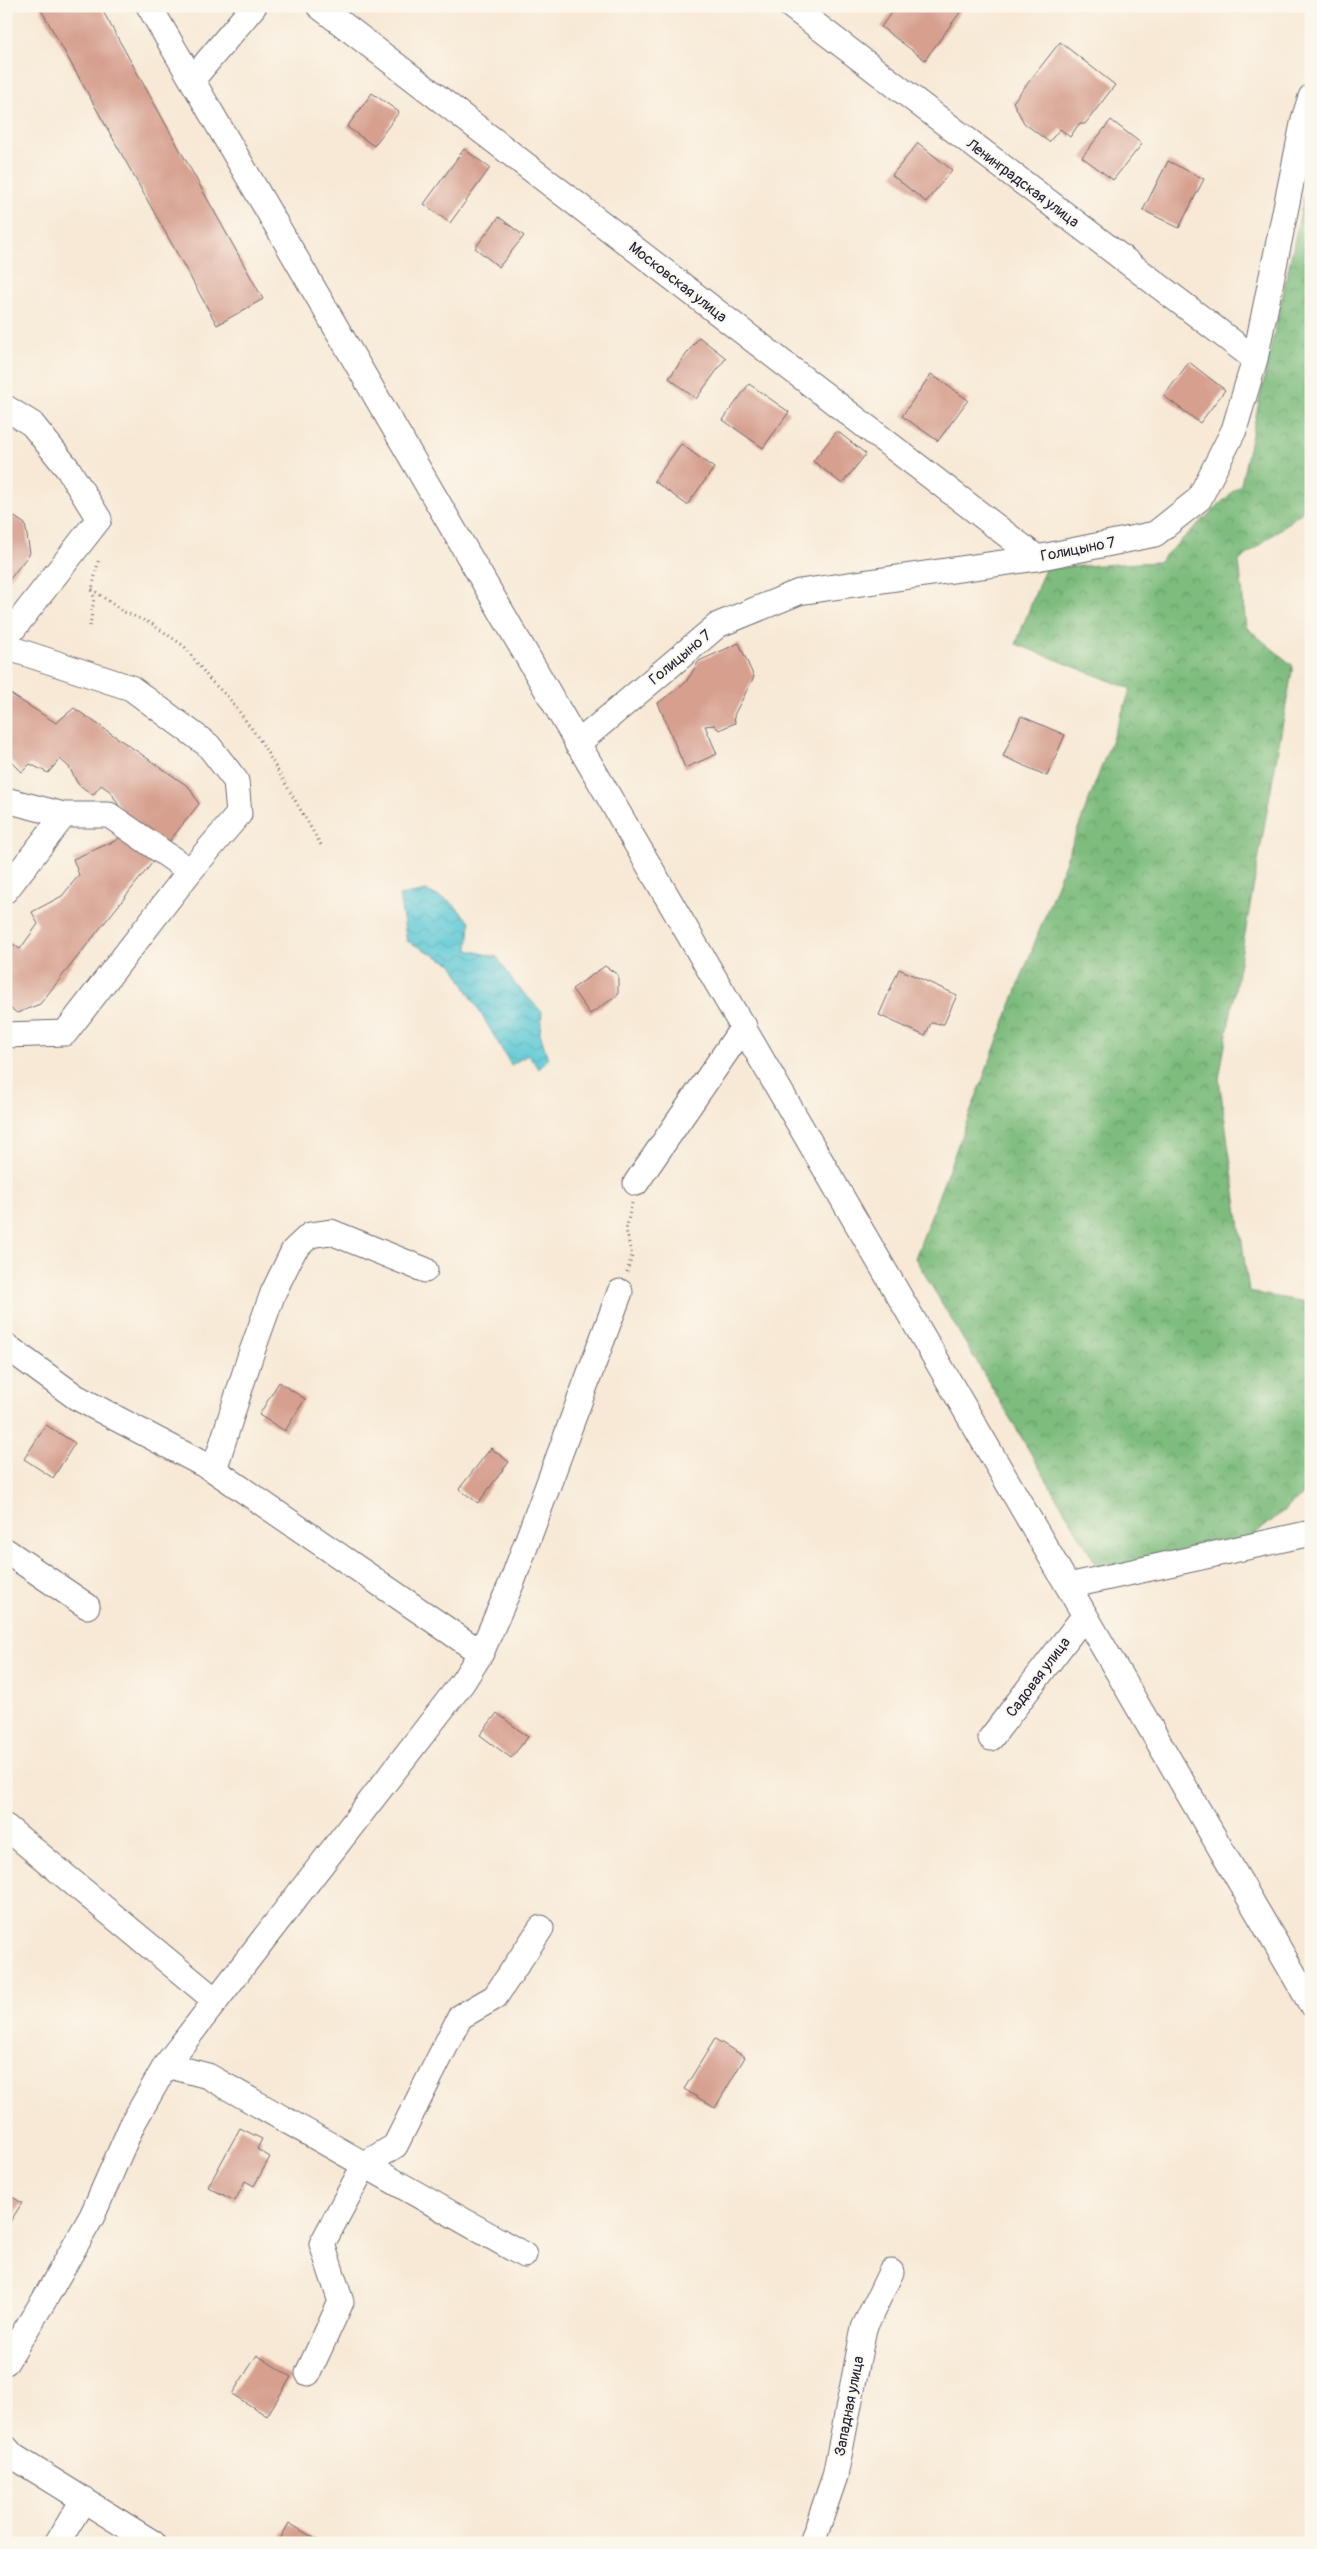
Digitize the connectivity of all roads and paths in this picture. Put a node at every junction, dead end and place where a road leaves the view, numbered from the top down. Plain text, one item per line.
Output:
1 (149, 6) edge
2 (254, 6) edge
3 (319, 6) edge
4 (791, 6) edge
5 (192, 80) junction
6 (1311, 97) edge
7 (1255, 359) junction
8 (6, 408) edge
9 (100, 556) dead end
10 (1037, 558) junction
11 (92, 589) junction
12 (90, 626) dead end
13 (6, 638) edge
14 (6, 647) edge
15 (577, 744) junction
16 (6, 800) edge
17 (64, 814) junction
18 (322, 845) dead end
19 (190, 872) junction
20 (6, 890) edge
21 (744, 1026) junction
22 (6, 1035) edge
23 (636, 1183) joint
24 (425, 1270) dead end
25 (620, 1292) joint
26 (6, 1346) edge
27 (214, 1470) junction
28 (1311, 1533) edge
29 (6, 1551) edge
30 (1068, 1586) junction
31 (87, 1606) dead end
32 (1085, 1615) junction
33 (481, 1653) junction
34 (991, 1738) dead end
35 (6, 1827) edge
36 (541, 1928) dead end
37 (216, 2001) junction
38 (1311, 2004) edge
39 (166, 2065) junction
40 (365, 2164) junction
41 (524, 2255) dead end
42 (891, 2272) dead end
43 (6, 2362) edge
44 (308, 2373) dead end
45 (6, 2448) edge
46 (84, 2499) junction
47 (57, 2543) edge
48 (153, 2543) edge
49 (812, 2543) edge

1 - 5 street
2 - 5 street
3 - 10 street, Московская улица
4 - 7 street, Ленинградская улица
5 - 15 street
6 - 7 street, Голицыно 7
7 - 10 street, Голицыно 7
8 - 13 street
9 - 11 path
10 - 15 street, Голицыно 7
11 - 12 path
11 - 18 path
14 - 19 street
15 - 21 street
16 - 17 street
17 - 19 street
17 - 20 street
19 - 22 street
21 - 23 street
21 - 30 street
23 - 25 path
24 - 27 street
25 - 33 street
26 - 27 street
27 - 33 street
28 - 30 street
29 - 31 street
30 - 32 street
32 - 34 street, Садовая улица
32 - 38 street
33 - 37 street
35 - 37 street
36 - 40 street
37 - 39 street
39 - 40 street
39 - 43 street
40 - 41 street
40 - 44 street
42 - 49 street, Западная улица
45 - 46 street
46 - 47 street
46 - 48 street

